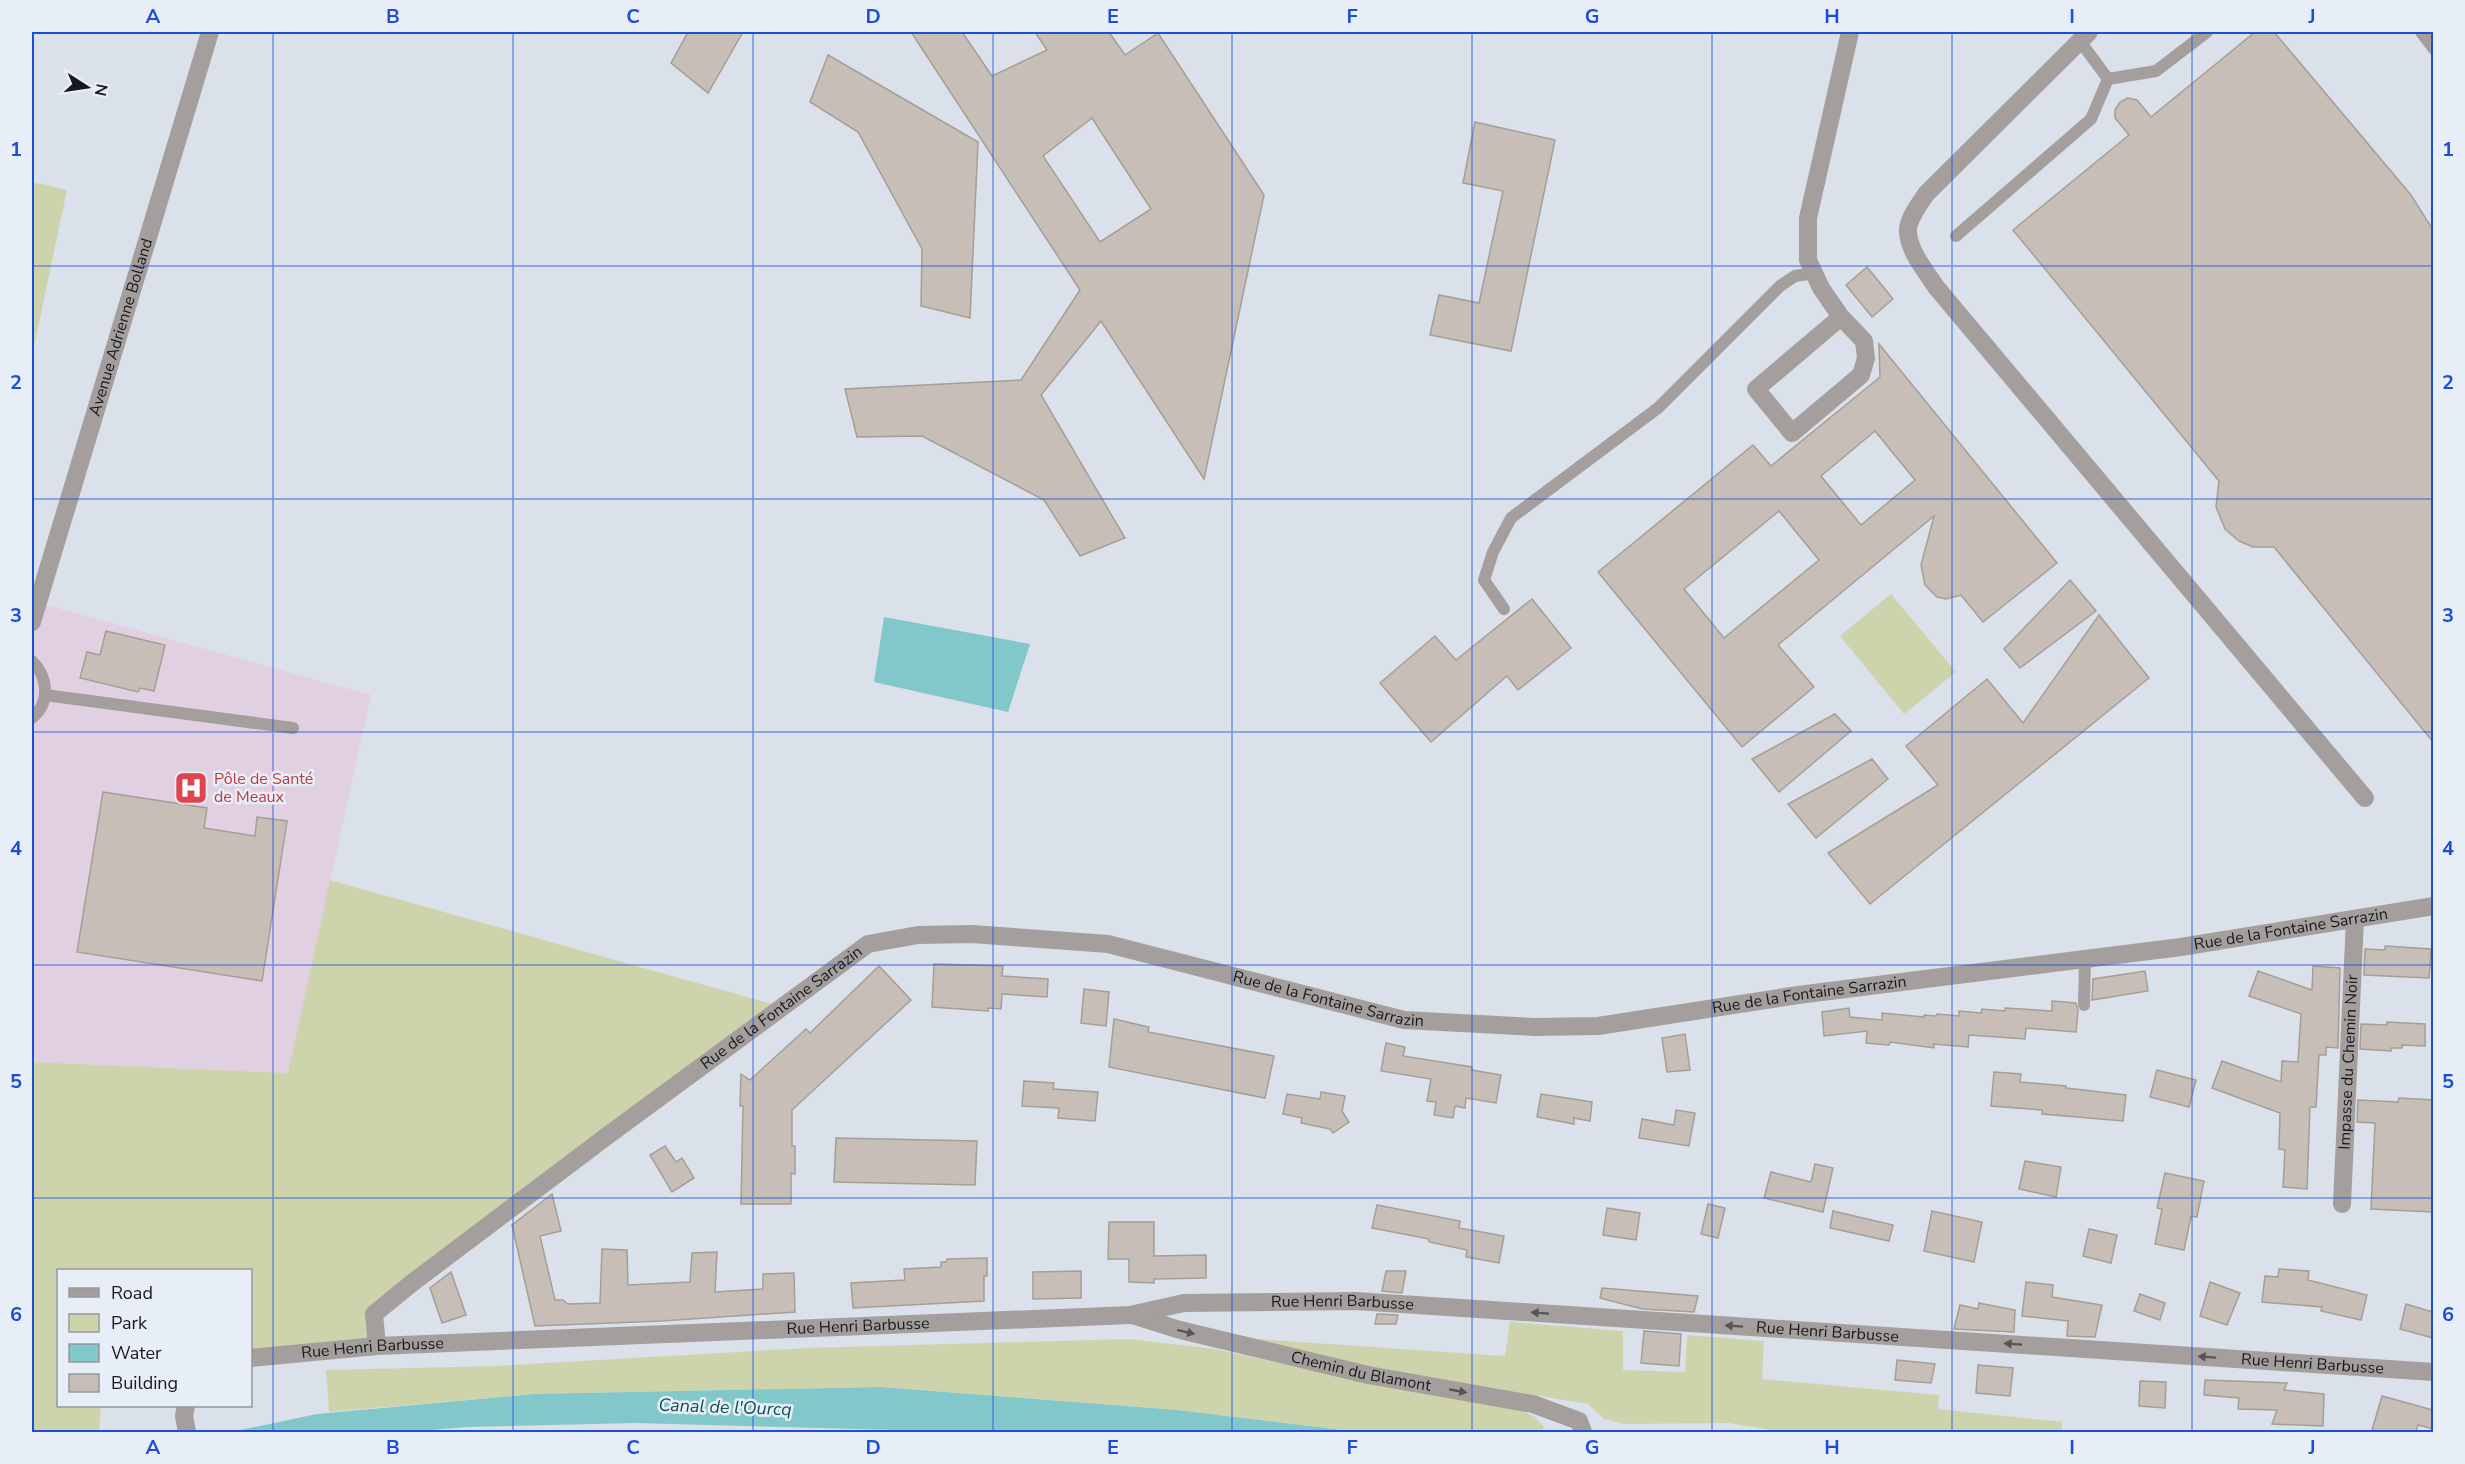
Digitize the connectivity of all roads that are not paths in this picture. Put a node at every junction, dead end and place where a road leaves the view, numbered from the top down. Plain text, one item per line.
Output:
1 (210, 32) edge
2 (1850, 32) edge
3 (2207, 32) edge
4 (2421, 32) edge
5 (2084, 36) edge
6 (2433, 49) edge
7 (2108, 79) junction
8 (1956, 236) dead end
9 (1814, 273) junction
10 (1841, 317) junction
11 (1504, 609) dead end
12 (32, 622) edge
13 (32, 660) edge
14 (45, 695) junction
15 (32, 718) edge
16 (293, 728) dead end
17 (2365, 798) dead end
18 (2433, 906) edge
19 (2355, 920) junction
20 (2085, 960) junction
21 (2084, 1005) dead end
22 (2342, 1204) dead end
23 (1130, 1315) junction
24 (377, 1346) junction
25 (252, 1358) edge
26 (2433, 1372) edge
27 (186, 1407) edge
28 (187, 1432) edge
29 (1583, 1432) edge

1 - 12 street, Avenue Adrienne Bolland
2 - 9 street
3 - 7 lane
4 - 6 lane
5 - 7 lane
5 - 17 street
7 - 8 lane
9 - 10 street
9 - 11 lane
10 - 10 street
13 - 14 lane
14 - 15 lane
14 - 16 lane
18 - 19 street, Rue de la Fontaine Sarrazin
19 - 20 street, Rue de la Fontaine Sarrazin
19 - 22 street, Impasse du Chemin Noir
20 - 21 lane
20 - 24 street, Rue de la Fontaine Sarrazin
23 - 24 street, Rue Henri Barbusse
26 -> 23 street, Rue Henri Barbusse
23 -> 29 street, Chemin du Blamont
24 - 25 street, Rue Henri Barbusse
27 - 28 street

